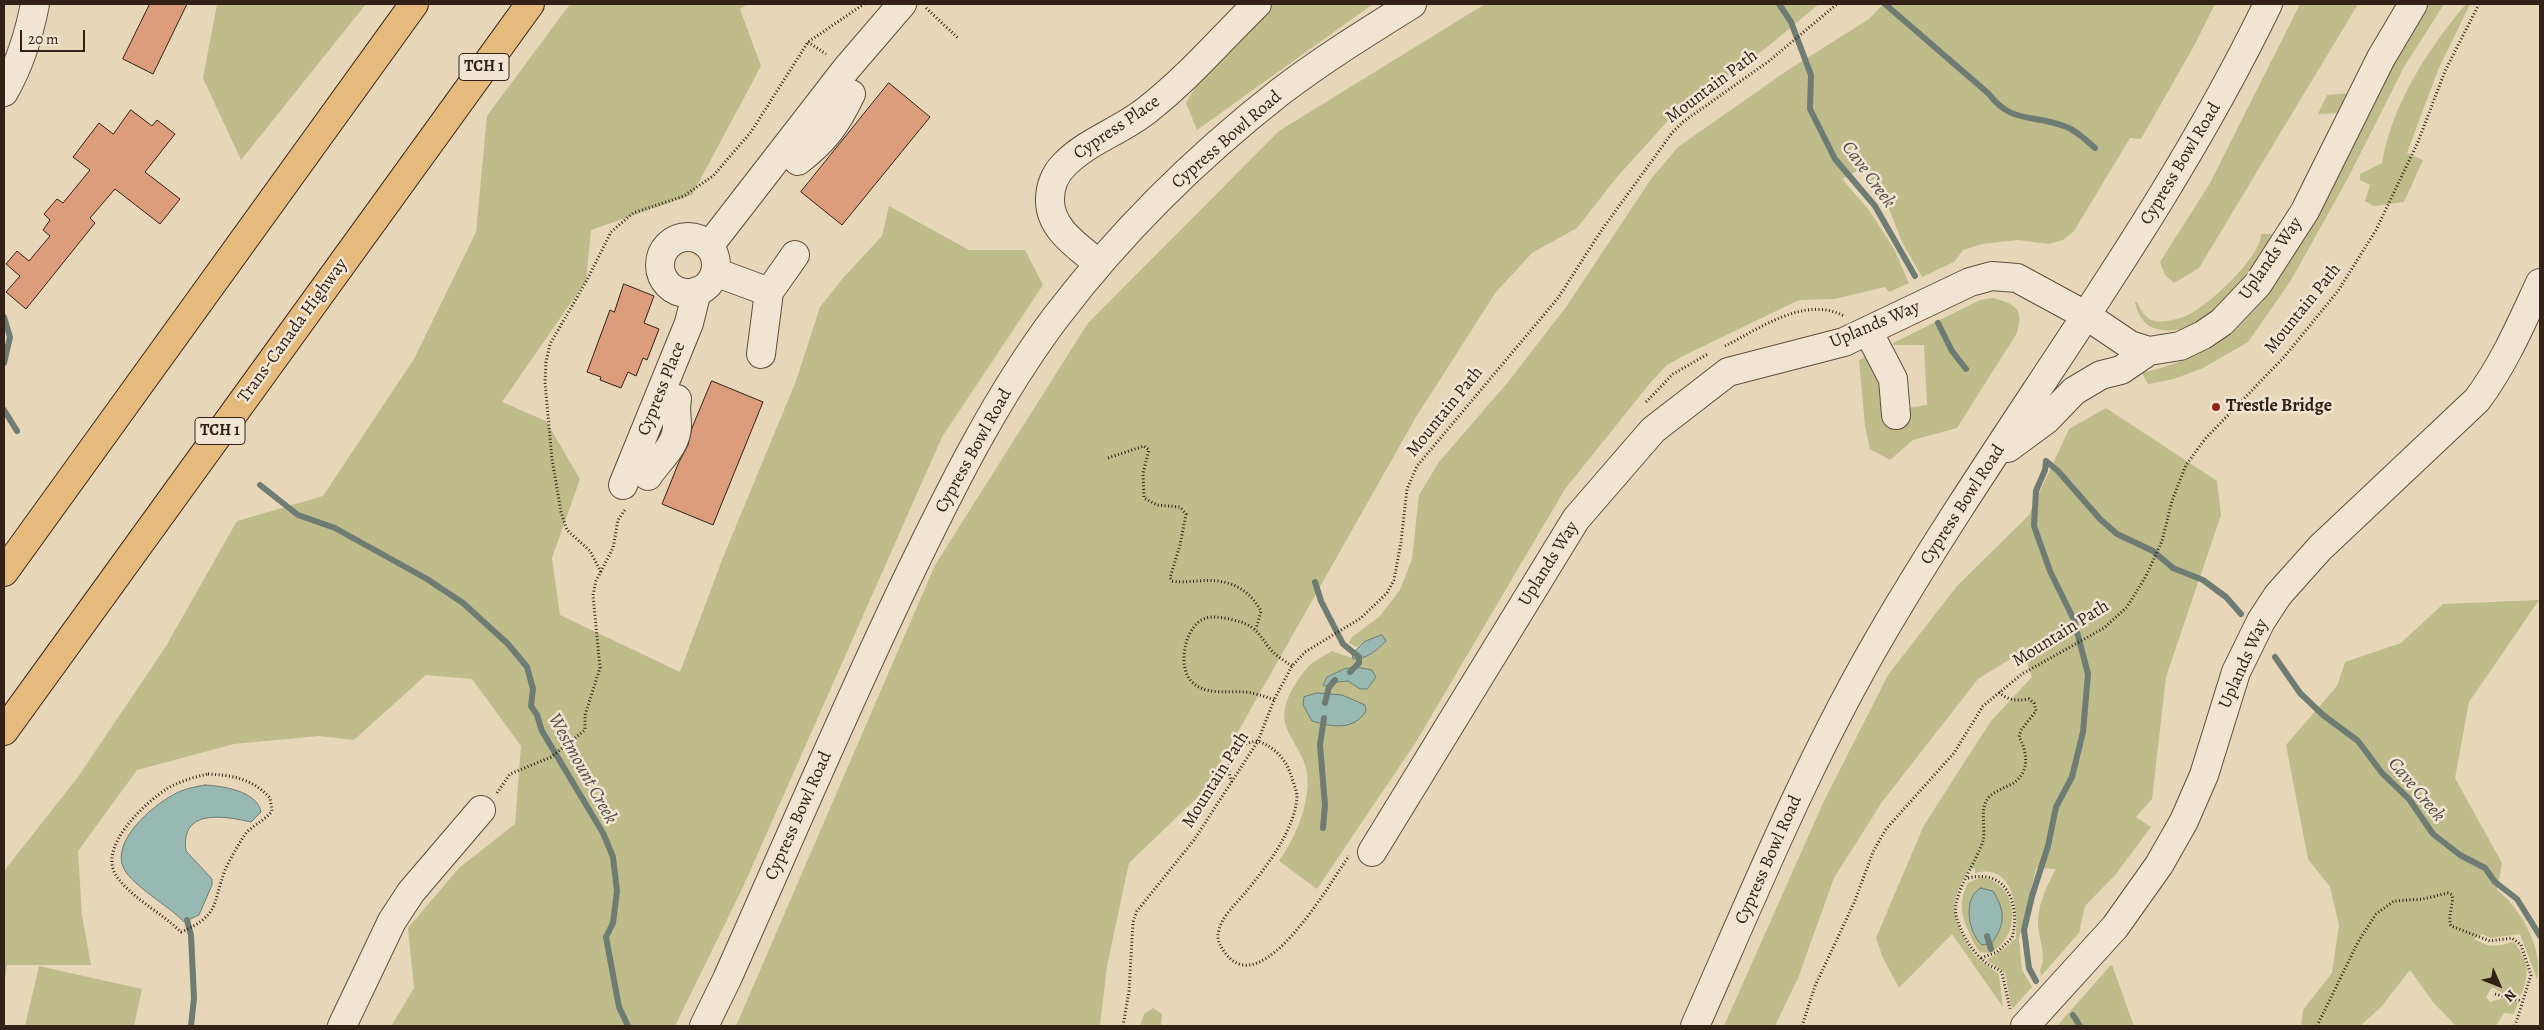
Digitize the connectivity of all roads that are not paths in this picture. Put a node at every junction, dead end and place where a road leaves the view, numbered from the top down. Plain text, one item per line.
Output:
1 (35, 4) edge
2 (414, 4) edge
3 (530, 4) edge
4 (551, 4) edge
5 (902, 4) edge
6 (1257, 4) edge
7 (1412, 4) edge
8 (2268, 4) edge
9 (2413, 4) edge
10 (4, 92) edge
11 (438, 131) junction
12 (795, 255) dead end
13 (1099, 264) junction
14 (707, 270) junction
15 (2540, 283) edge
16 (769, 292) junction
17 (2087, 316) junction
18 (1868, 331) junction
19 (2149, 351) junction
20 (761, 354) dead end
21 (1896, 415) dead end
22 (1992, 459) junction
23 (641, 478) road end
24 (4, 572) edge
25 (4, 731) edge
26 (481, 810) road end
27 (1372, 852) dead end
28 (2020, 1021) edge
29 (342, 1026) edge
30 (704, 1026) edge
31 (1695, 1026) edge

1 - 10 street
2 - 24 highway
3 - 11 highway, Trans-Canada Highway / TCH 1
4 - 11 highway
5 - 14 street, Cypress Place
6 - 13 street, Cypress Place
7 - 13 street, Cypress Bowl Road
8 - 17 street, Cypress Bowl Road
9 - 19 street, Uplands Way
11 - 25 highway, Trans-Canada Highway / TCH 1
12 - 16 street
13 - 30 street, Cypress Bowl Road
14 - 16 street
14 - 23 street, Cypress Place
15 - 28 street, Uplands Way
16 - 20 street
17 - 18 street, Uplands Way
17 - 19 street, Uplands Way
17 - 22 street, Cypress Bowl Road
18 - 21 street
18 - 27 street, Uplands Way
19 - 22 street
22 - 31 street, Cypress Bowl Road
26 - 29 street

